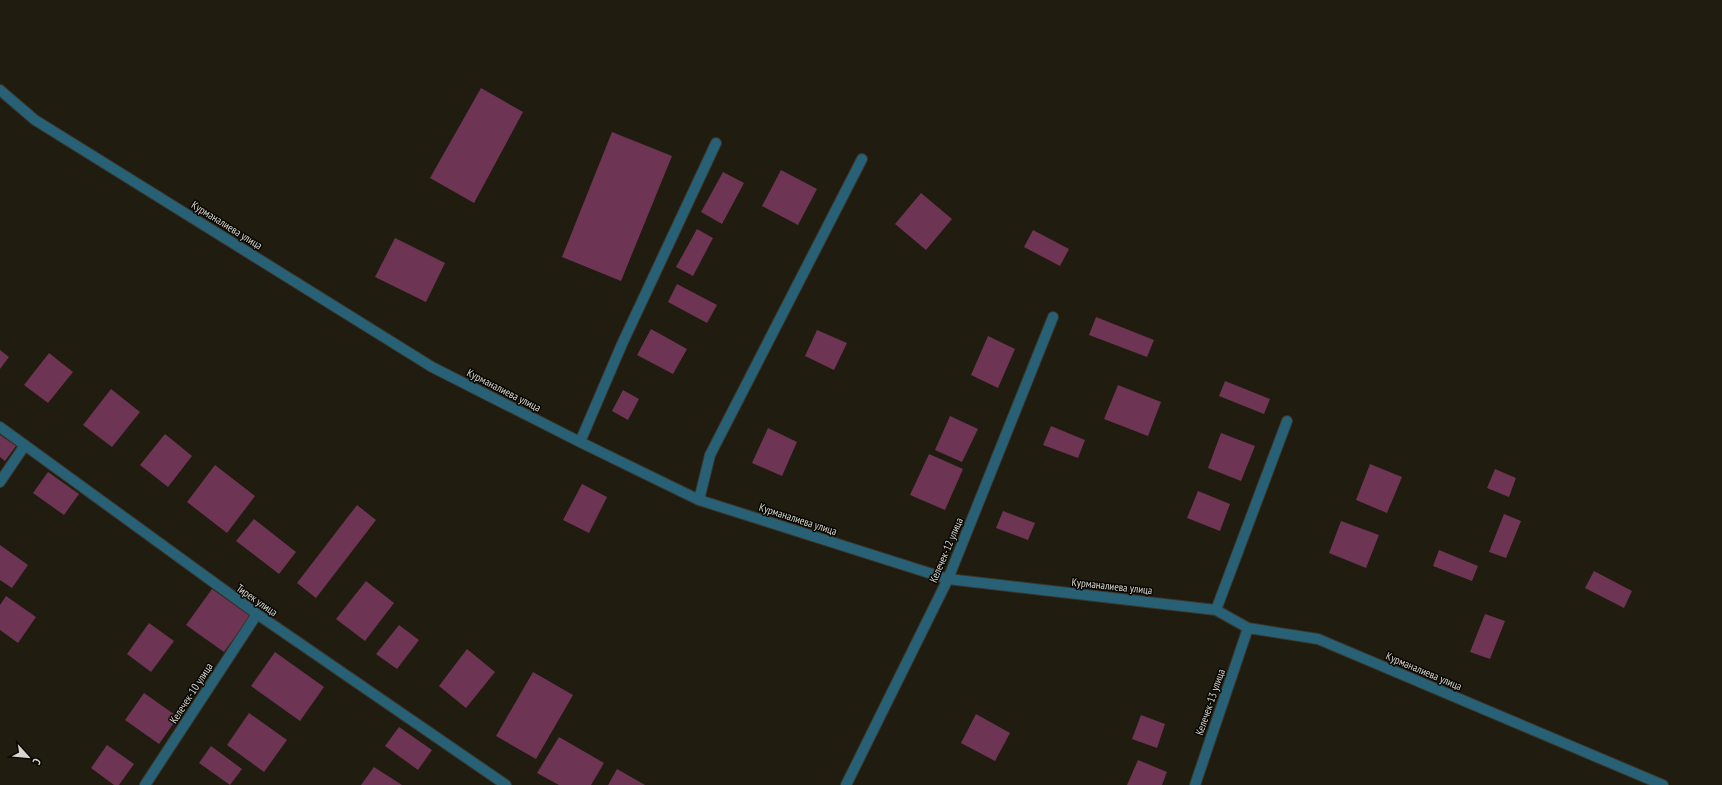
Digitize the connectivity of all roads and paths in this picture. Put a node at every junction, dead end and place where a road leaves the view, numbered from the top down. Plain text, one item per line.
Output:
1 (0, 90) edge
2 (716, 143) dead end
3 (862, 159) dead end
4 (1053, 317) dead end
5 (1287, 421) dead end
6 (0, 427) edge
7 (580, 442) junction
8 (25, 445) junction
9 (0, 482) edge
10 (700, 500) junction
11 (948, 580) junction
12 (1216, 610) junction
13 (256, 614) junction
14 (1248, 628) junction
15 (145, 785) edge
16 (506, 785) edge
17 (846, 785) edge
18 (1195, 785) edge
19 (1663, 785) edge

1 - 7 street, Курманалиева улица
2 - 7 street
3 - 10 street
4 - 11 street, Келечек-12 улица
5 - 12 street
6 - 8 street, Тирек улица
7 - 10 street, Курманалиева улица
8 - 9 street
8 - 13 street, Тирек улица
10 - 11 street, Курманалиева улица
11 - 12 street, Курманалиева улица
11 - 17 street, Келечек-12 улица
12 - 14 street, Курманалиева улица
13 - 15 street, Келечек-10 улица
13 - 16 street, Тирек улица
14 - 18 street, Келечек-13 улица
14 - 19 street, Курманалиева улица

